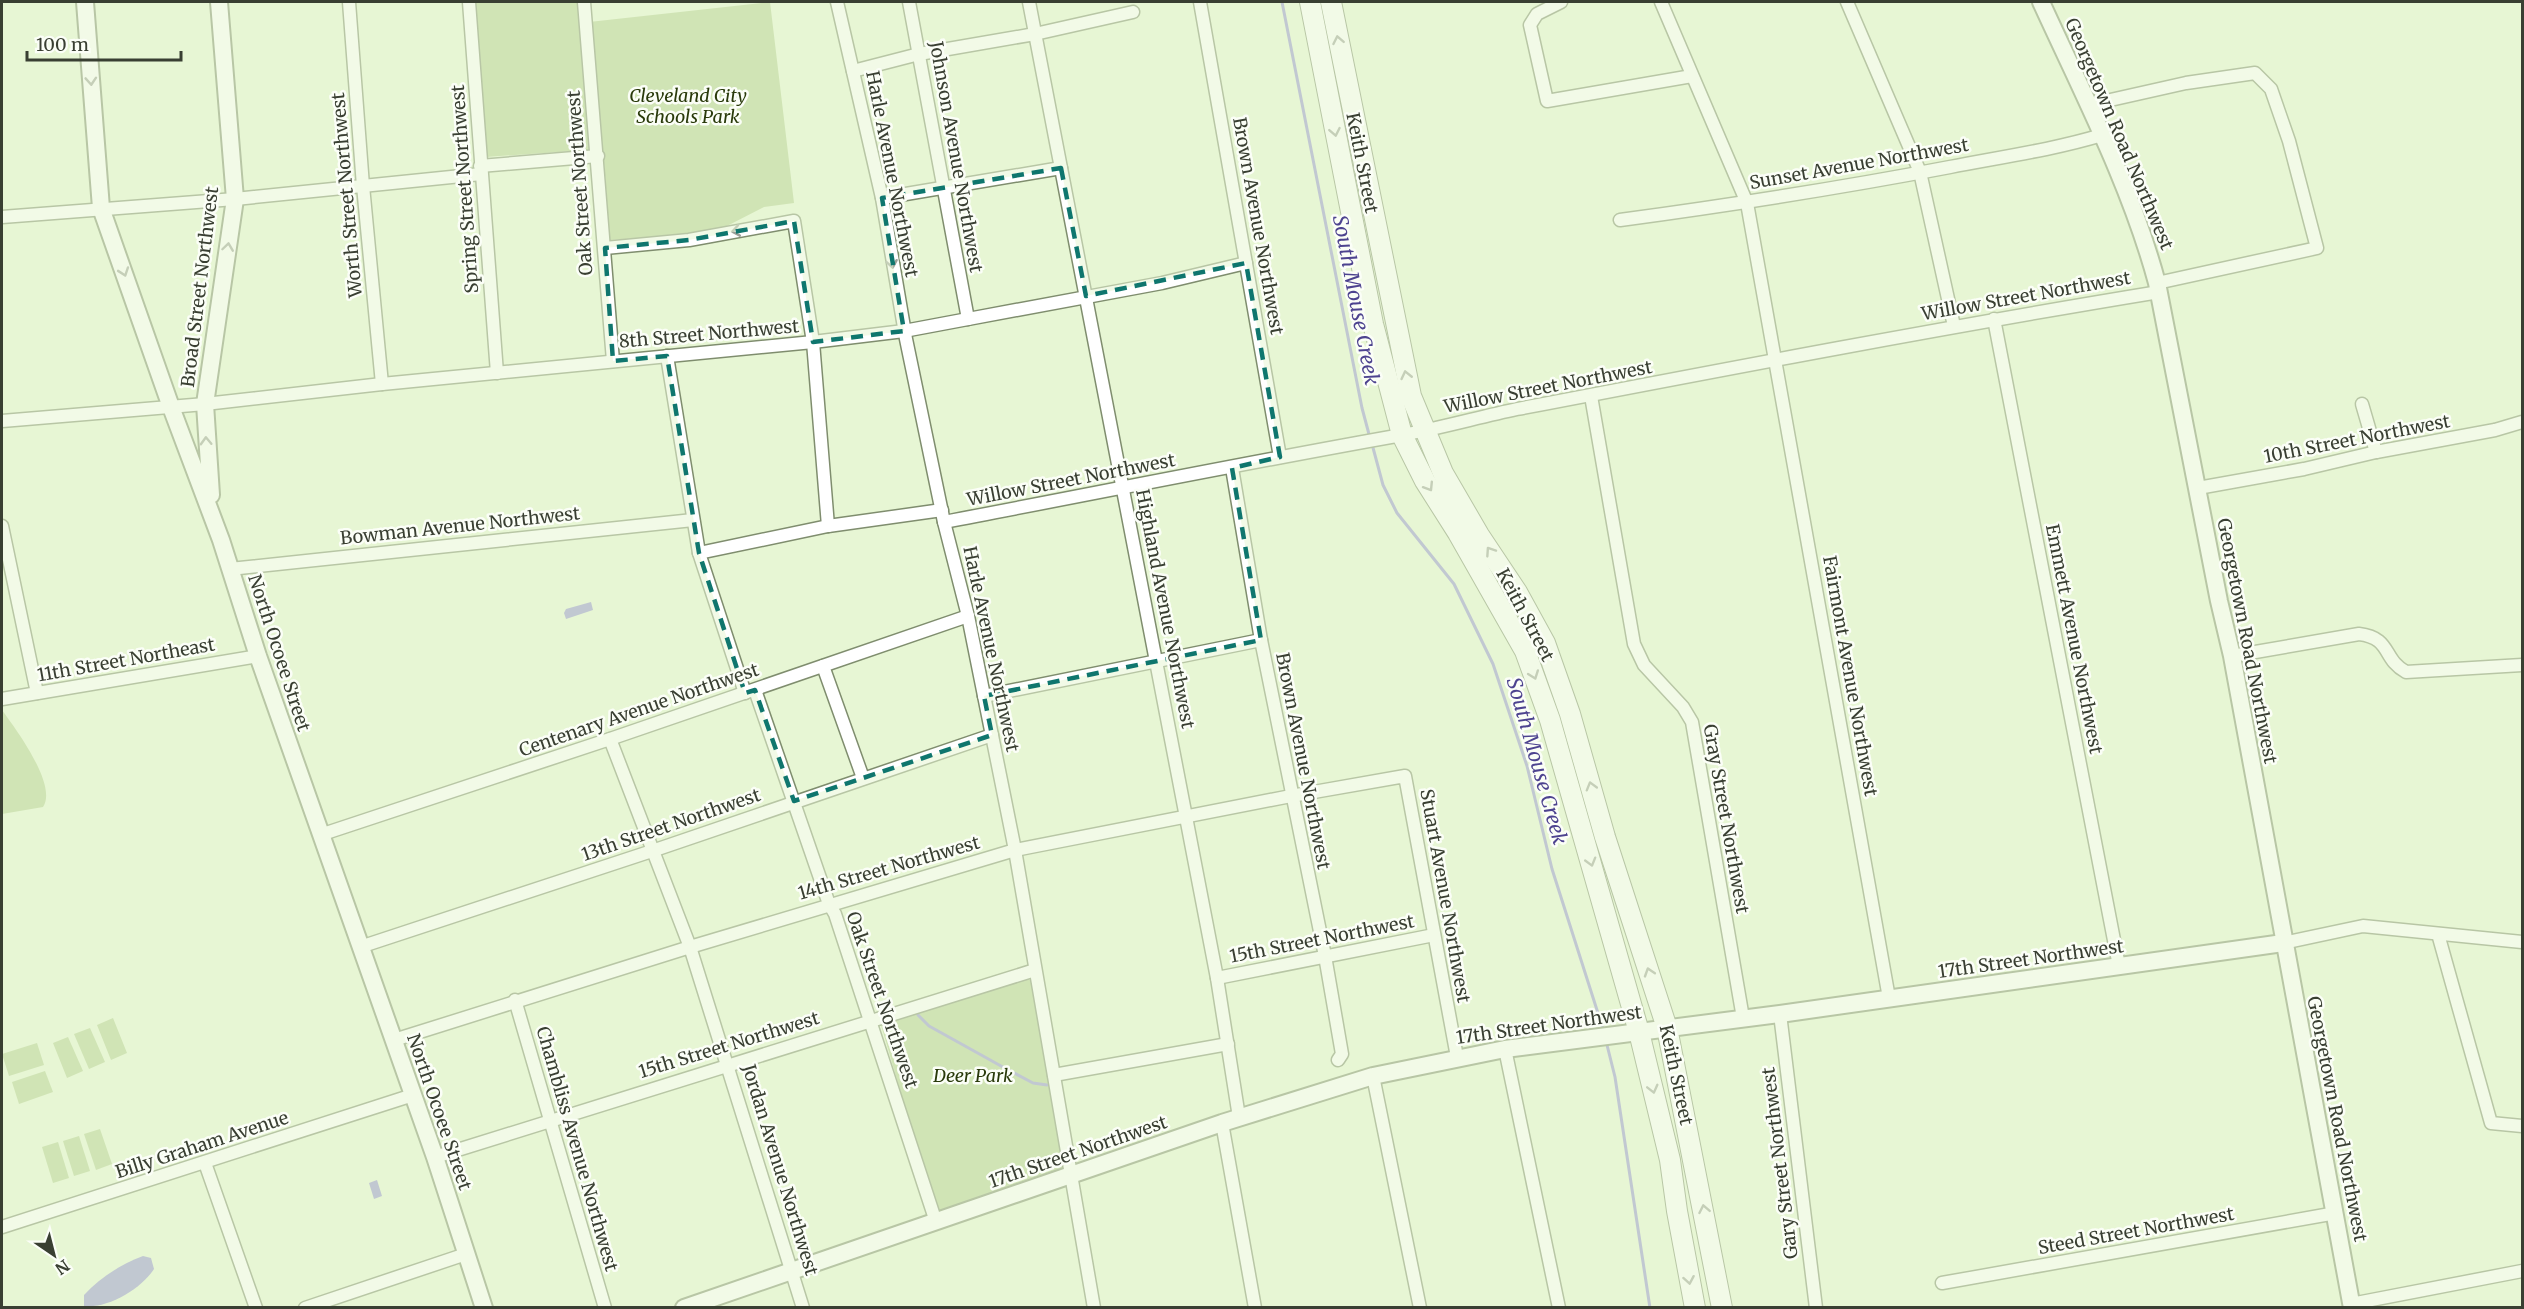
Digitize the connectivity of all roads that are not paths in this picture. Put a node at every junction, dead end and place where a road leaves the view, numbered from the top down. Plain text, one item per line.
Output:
1 (86, 2) edge
2 (219, 2) edge
3 (349, 2) edge
4 (469, 2) edge
5 (584, 2) edge
6 (837, 2) edge
7 (909, 2) edge
8 (1029, 2) edge
9 (1200, 2) edge
10 (1310, 2) edge
11 (1331, 2) edge
12 (1561, 2) edge
13 (1661, 2) edge
14 (1847, 2) edge
15 (2042, 2) edge
16 (1132, 12) dead end
17 (1035, 34) junction
18 (919, 54) junction
19 (1344, 70) junction
20 (854, 71) junction
21 (1323, 75) junction
22 (1692, 76) junction
23 (2088, 105) junction
24 (2102, 135) junction
25 (598, 156) junction
26 (1061, 168) junction
27 (481, 170) junction
28 (1920, 172) junction
29 (363, 186) junction
30 (944, 189) junction
31 (882, 198) junction
32 (235, 199) junction
33 (1747, 203) junction
34 (101, 208) junction
35 (2, 217) edge
36 (1620, 220) dead end
37 (605, 248) junction
38 (1246, 263) junction
39 (2158, 287) junction
40 (1086, 296) junction
41 (968, 319) junction
42 (1994, 319) junction
43 (1954, 326) junction
44 (904, 331) junction
45 (813, 342) junction
46 (668, 356) junction
47 (1775, 360) junction
48 (614, 361) junction
49 (497, 373) junction
50 (382, 384) junction
51 (1591, 396) junction
52 (205, 404) junction
53 (2362, 404) dead end
54 (171, 407) junction
55 (2, 421) edge
56 (2523, 422) edge
57 (1425, 430) junction
58 (1402, 435) junction
59 (2376, 452) junction
60 (1280, 457) junction
61 (1232, 468) junction
62 (2198, 488) junction
63 (1124, 489) junction
64 (943, 516) junction
65 (693, 520) junction
66 (2, 526) edge
67 (828, 526) junction
68 (221, 540) junction
69 (699, 553) junction
70 (230, 569) junction
71 (968, 616) junction
72 (1261, 640) junction
73 (258, 656) junction
74 (2232, 656) junction
75 (1157, 662) junction
76 (2523, 665) edge
77 (824, 666) junction
78 (750, 691) junction
79 (37, 693) junction
80 (984, 696) junction
81 (2, 699) edge
82 (1570, 714) junction
83 (1550, 720) junction
84 (992, 735) junction
85 (610, 740) junction
86 (1405, 776) joint
87 (863, 778) junction
88 (1291, 796) junction
89 (794, 801) junction
90 (1186, 816) junction
91 (320, 835) junction
92 (655, 850) junction
93 (1015, 850) junction
94 (829, 904) junction
95 (2438, 934) junction
96 (1434, 935) junction
97 (2523, 942) edge
98 (2283, 944) junction
99 (360, 947) junction
100 (690, 947) junction
101 (1325, 956) junction
102 (2118, 966) junction
103 (1035, 970) junction
104 (1217, 978) junction
105 (1889, 998) junction
106 (515, 1000) junction
107 (1780, 1014) junction
108 (1743, 1018) junction
109 (869, 1020) junction
110 (1667, 1028) junction
111 (1630, 1033) junction
112 (393, 1040) junction
113 (1228, 1044) junction
114 (1505, 1049) junction
115 (1457, 1057) junction
116 (1338, 1060) dead end
117 (728, 1065) junction
118 (1054, 1075) junction
119 (1373, 1076) junction
120 (413, 1095) junction
121 (1239, 1118) junction
122 (551, 1120) junction
123 (1222, 1123) junction
124 (2523, 1126) edge
125 (1688, 1127) junction
126 (435, 1157) junction
127 (205, 1163) junction
128 (1671, 1165) junction
129 (1071, 1176) junction
130 (2336, 1213) junction
131 (936, 1222) junction
132 (2, 1227) edge
133 (466, 1254) junction
134 (2523, 1271) edge
135 (792, 1272) junction
136 (1942, 1283) dead end
137 (2352, 1306) edge
138 (256, 1308) edge
139 (305, 1308) edge
140 (484, 1308) edge
141 (604, 1308) edge
142 (684, 1308) edge
143 (803, 1308) edge
144 (1094, 1308) edge
145 (1255, 1308) edge
146 (1420, 1308) edge
147 (1559, 1308) edge
148 (1695, 1308) edge
149 (1722, 1308) edge
150 (1816, 1308) edge

1 -> 34 street, North Ocoee Street
2 - 32 street, Broad Street Northwest
3 - 29 street, Worth Street Northwest
4 - 27 street, Spring Street Northwest
5 - 25 street, Oak Street Northwest
6 - 20 street, Harle Avenue Northwest
7 - 18 street, Johnson Avenue Northwest
8 - 17 street, Highland Avenue Northwest
9 - 38 street, Brown Avenue Northwest
10 - 21 main road, Keith Street
19 -> 11 main road, Keith Street
12 - 22 street
13 - 22 street, Fairmont Avenue Northwest
14 - 28 street
15 - 23 street, Georgetown Road Northwest
16 - 17 street
17 - 18 street
17 - 26 street, Highland Avenue Northwest
18 - 20 street
18 - 30 street, Johnson Avenue Northwest
19 - 21 main road
57 -> 19 main road, Keith Street
20 - 31 street, Harle Avenue Northwest
21 -> 58 main road, Keith Street
22 - 33 street, Fairmont Avenue Northwest
23 - 24 street, Georgetown Road Northwest
23 - 39 street, Willow Street Northwest
24 - 28 street, Sunset Avenue Northwest
24 - 39 street, Georgetown Road Northwest
25 - 27 street
25 - 37 street, Oak Street Northwest
26 - 30 street
26 - 40 street, Highland Avenue Northwest
27 - 29 street
27 - 49 street, Spring Street Northwest
28 - 33 street, Sunset Avenue Northwest
28 - 43 street
29 - 32 street
29 - 50 street, Worth Street Northwest
30 - 31 street
30 - 41 street, Johnson Avenue Northwest
31 -> 44 street, Harle Avenue Northwest
32 - 34 street
52 -> 32 street, Broad Street Northwest
33 - 36 street, Sunset Avenue Northwest
33 - 47 street, Fairmont Avenue Northwest
34 - 35 street
34 -> 54 street, North Ocoee Street
45 -> 37 street
37 - 48 street, Oak Street Northwest
38 - 40 street, 8th Street Northwest
38 - 60 street, Brown Avenue Northwest
39 - 42 street, Willow Street Northwest
39 - 62 street, Georgetown Road Northwest
40 - 41 street, 8th Street Northwest
40 - 63 street, Highland Avenue Northwest
41 - 44 street, 8th Street Northwest
42 - 43 street, Willow Street Northwest
42 - 102 street, Emmett Avenue Northwest
43 - 47 street, Willow Street Northwest
44 - 45 street, 8th Street Northwest
44 - 64 street, Harle Avenue Northwest
45 - 46 street, 8th Street Northwest
45 - 67 street
46 - 48 street, 8th Street Northwest
46 - 65 street, Oak Street Northwest
47 - 51 street, Willow Street Northwest
47 - 105 street, Fairmont Avenue Northwest
48 - 49 street, 8th Street Northwest
49 - 50 street, 8th Street Northwest
50 - 52 street, 8th Street Northwest
51 - 57 street, Willow Street Northwest
51 - 108 street, Gray Street Northwest
52 - 54 street, 8th Street Northwest
68 -> 52 street, Broad Street Northwest
53 - 59 street
54 - 55 street, 8th Street Northwest
54 - 68 street, North Ocoee Street
56 - 59 street, 10th Street Northwest
57 - 58 street, Willow Street Northwest
82 -> 57 main road, Keith Street
58 - 60 street, Willow Street Northwest
58 -> 83 main road, Keith Street
59 - 62 street, 10th Street Northwest
60 - 61 street, Willow Street Northwest
61 - 63 street, Willow Street Northwest
61 - 72 street, Brown Avenue Northwest
62 - 74 street, Georgetown Road Northwest
63 - 64 street, Willow Street Northwest
63 - 75 street, Highland Avenue Northwest
64 - 67 street, Willow Street Northwest
64 - 71 street, Harle Avenue Northwest
65 - 69 street, Oak Street Northwest
65 - 70 street, Bowman Avenue Northwest
66 - 79 street
67 - 69 street, Willow Street Northwest
68 - 70 street, North Ocoee Street
69 - 78 street, Oak Street Northwest
70 - 73 street, North Ocoee Street
71 - 77 street, Centenary Avenue Northwest
71 - 80 street, Harle Avenue Northwest
72 - 75 street
72 - 88 street, Brown Avenue Northwest
73 - 79 street, 11th Street Northeast
73 - 91 street, North Ocoee Street
74 - 76 street
74 - 98 street, Georgetown Road Northwest
75 - 80 street
75 - 90 street, Highland Avenue Northwest
77 - 78 street, Centenary Avenue Northwest
77 - 87 street
78 - 85 street, Centenary Avenue Northwest
78 - 89 street, Oak Street Northwest
79 - 81 street, 11th Street Northeast
80 - 84 street, Harle Avenue Northwest
82 - 83 street
110 -> 82 main road, Keith Street
83 -> 111 main road, Keith Street
84 - 87 street, 13th Street Northwest
84 - 93 street, Harle Avenue Northwest
85 - 91 street, Centenary Avenue Northwest
85 - 92 street, Jordan Avenue Northwest
86 - 88 street, 14th Street Northwest
86 - 96 street, Stuart Avenue Northwest
87 - 89 street, 13th Street Northwest
88 - 90 street, 14th Street Northwest
88 - 101 street, Brown Avenue Northwest
89 - 92 street, 13th Street Northwest
89 - 94 street, Oak Street Northwest
90 - 93 street, 14th Street Northwest
90 - 104 street, Highland Avenue Northwest
91 - 99 street, North Ocoee Street
92 - 99 street, 13th Street Northwest
92 - 100 street, Jordan Avenue Northwest
93 - 94 street, 14th Street Northwest
93 - 103 street, Harle Avenue Northwest
94 - 100 street, 14th Street Northwest
94 - 109 street, Oak Street Northwest
95 - 97 street, 17th Street Northwest
95 - 98 street, 17th Street Northwest
95 - 124 street
96 - 101 street, 15th Street Northwest
96 - 115 street, Stuart Avenue Northwest
98 - 102 street, 17th Street Northwest
98 - 130 street, Georgetown Road Northwest
99 - 112 street, North Ocoee Street
100 - 106 street, 14th Street Northwest
100 - 117 street, Jordan Avenue Northwest
101 - 104 street, 15th Street Northwest
101 - 116 street, Brown Avenue Northwest
102 - 105 street, 17th Street Northwest
103 - 109 street, 15th Street Northwest
103 - 118 street, Harle Avenue Northwest
104 - 113 street, Highland Avenue Northwest
105 - 107 street, 17th Street Northwest
106 - 112 street, 14th Street Northwest
106 - 122 street, Chambliss Avenue Northwest
107 - 108 street, 17th Street Northwest
107 - 150 street, Gary Street Northwest
108 - 110 street, 17th Street Northwest
109 - 117 street, 15th Street Northwest
109 - 131 street, Oak Street Northwest
110 - 111 street, 17th Street Northwest
110 - 125 main road, Keith Street
111 - 114 street, 17th Street Northwest
111 -> 128 main road, Keith Street
112 - 120 street, North Ocoee Street
113 - 118 street
113 - 121 street, Highland Avenue Northwest
114 - 115 street, 17th Street Northwest
114 - 147 street
115 - 119 street, 17th Street Northwest
117 - 122 street, 15th Street Northwest
117 - 135 street, Jordan Avenue Northwest
118 - 129 street, Harle Avenue Northwest
119 - 121 street, 17th Street Northwest
119 - 146 street
120 - 126 street, North Ocoee Street
120 - 127 street, Billy Graham Avenue
121 - 123 street, 17th Street Northwest
122 - 126 street, 15th Street Northwest
122 - 141 street, Chambliss Avenue Northwest
123 - 129 street, 17th Street Northwest
123 - 145 street
125 - 128 main road
149 -> 125 main road, Keith Street
126 - 133 street, North Ocoee Street
127 - 132 street, Billy Graham Avenue
127 - 138 street
128 -> 148 main road, Keith Street
129 - 131 street, 17th Street Northwest
129 - 144 street, Harle Avenue Northwest
130 - 136 street, Steed Street Northwest
130 - 137 street, Georgetown Road Northwest
131 - 135 street, 17th Street Northwest
133 - 139 street
133 - 140 street, North Ocoee Street
134 - 137 street
135 - 142 street, 17th Street Northwest
135 - 143 street, Jordan Avenue Northwest

